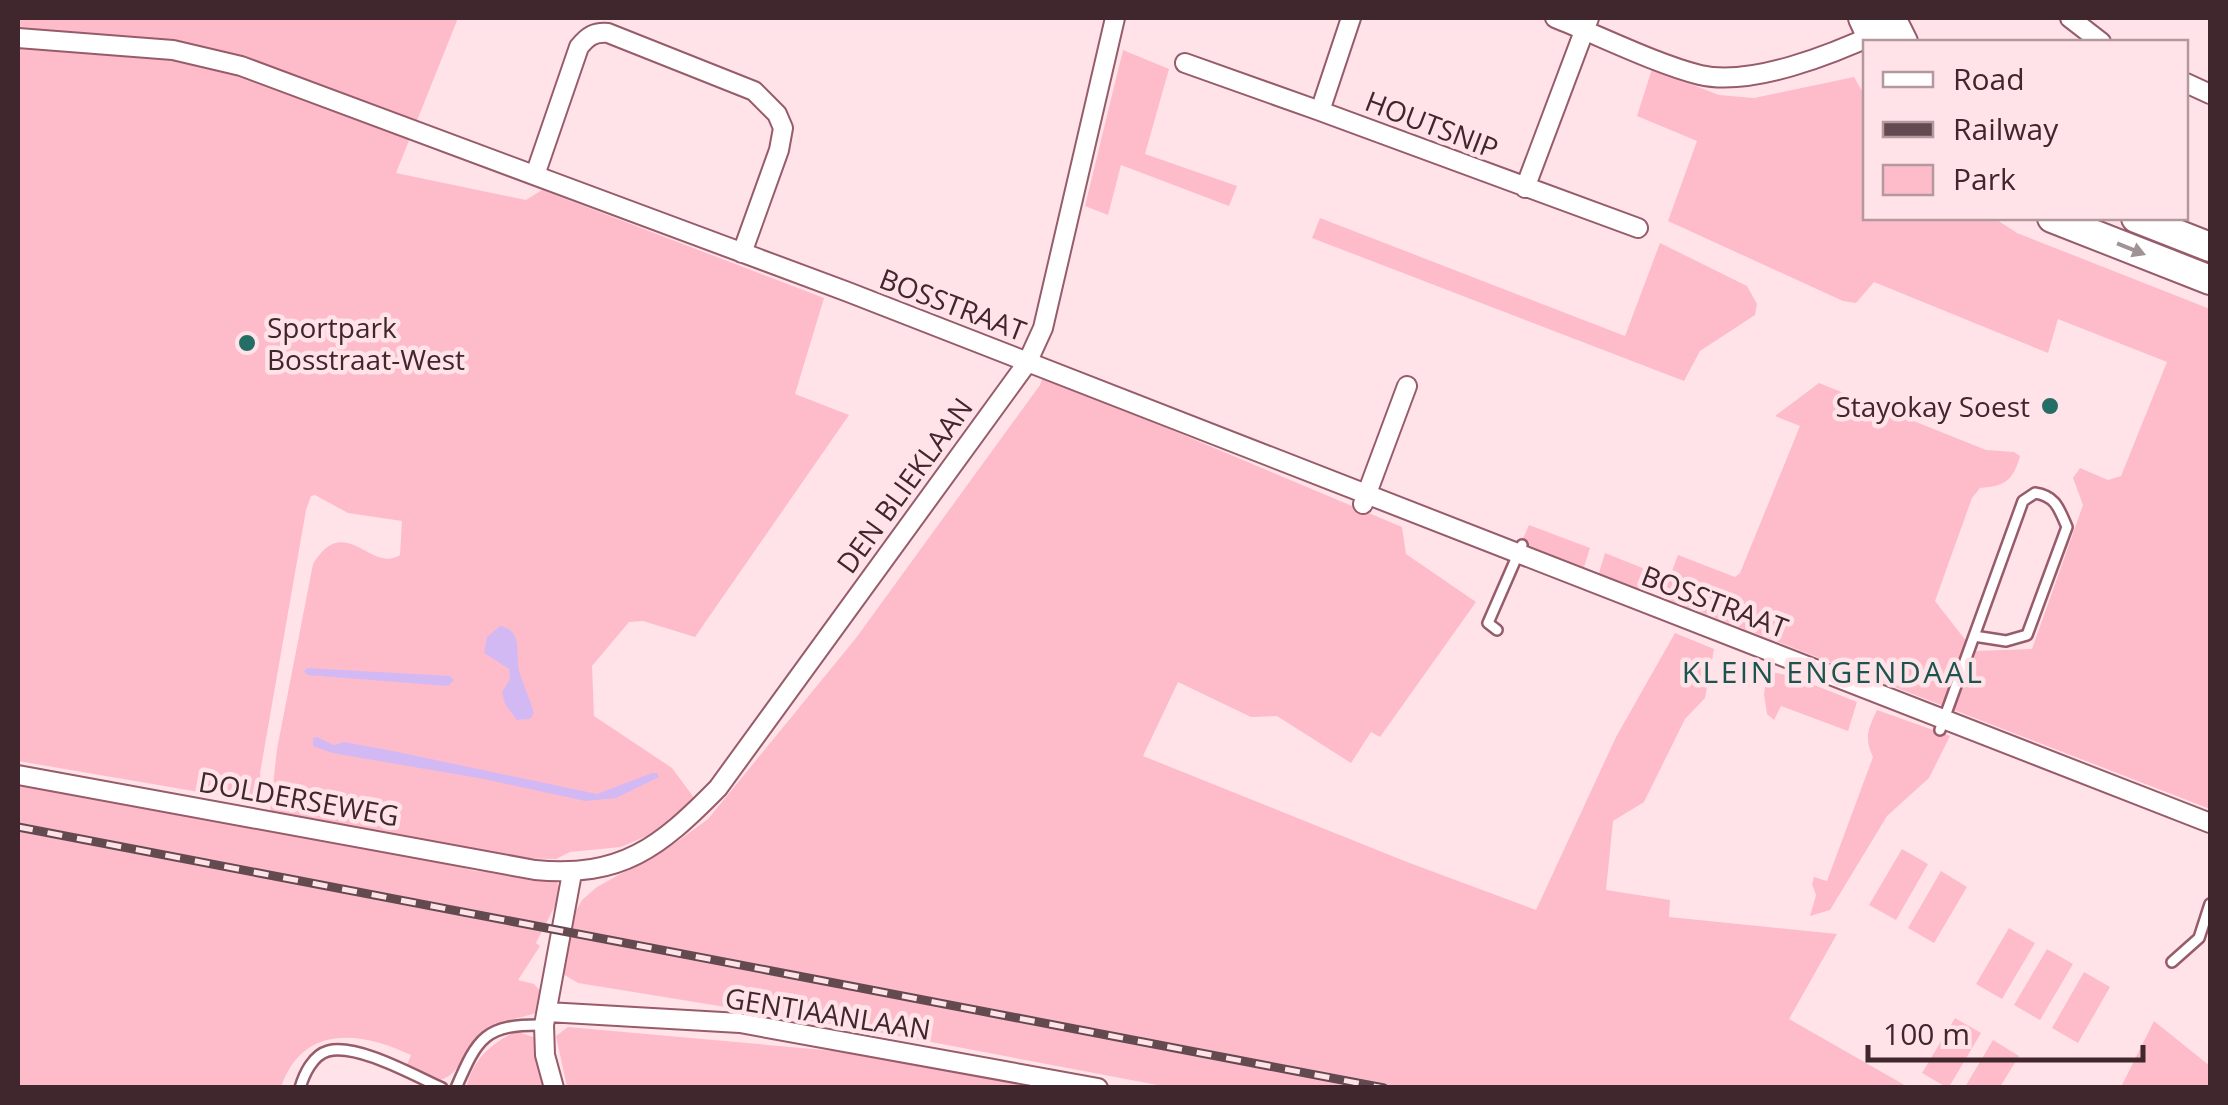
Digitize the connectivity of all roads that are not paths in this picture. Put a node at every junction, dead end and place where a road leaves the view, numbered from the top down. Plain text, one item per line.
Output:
1 (1115, 18) edge
2 (1351, 18) edge
3 (1555, 18) edge
4 (2070, 18) edge
5 (1587, 24) edge
6 (1883, 30) edge
7 (18, 38) edge
8 (2098, 40) edge
9 (1184, 64) dead end
10 (1320, 111) junction
11 (534, 175) junction
12 (1525, 188) junction
13 (2057, 220) edge
14 (2141, 220) edge
15 (1638, 228) dead end
16 (2210, 247) edge
17 (742, 253) junction
18 (2210, 280) edge
19 (1027, 363) junction
20 (1408, 386) dead end
21 (1365, 501) junction
22 (1520, 550) junction
23 (1497, 630) dead end
24 (1974, 636) junction
25 (1942, 724) junction
26 (18, 776) edge
27 (2210, 824) edge
28 (572, 873) junction
29 (2210, 904) edge
30 (2172, 962) dead end
31 (546, 1018) junction
32 (300, 1088) edge
33 (442, 1088) edge
34 (456, 1088) edge
35 (554, 1088) edge
36 (1098, 1088) edge

1 - 19 street, DEN BLIEKLAAN
2 - 10 street, HOUTSNIP
3 - 5 street
4 - 8 street
5 - 6 street
5 - 12 street, HOUTSNIP
7 - 11 street, BOSSTRAAT
9 - 10 street, HOUTSNIP
10 - 12 street, HOUTSNIP
11 - 17 street, BOSSTRAAT
11 - 17 street
12 - 15 street, HOUTSNIP
13 -> 18 main road
14 - 16 main road
17 - 19 street, BOSSTRAAT
19 - 21 street, BOSSTRAAT
19 - 28 street, DEN BLIEKLAAN
20 - 21 street
21 - 22 street, BOSSTRAAT
22 - 23 lane
22 - 25 street, BOSSTRAAT
24 - 24 lane
24 - 25 lane
25 - 27 street, BOSSTRAAT
26 - 28 street, DOLDERSEWEG
28 - 31 street
29 - 30 lane
31 - 34 lane
31 - 35 street
31 - 36 street, GENTIAANLAAN
32 - 33 lane

